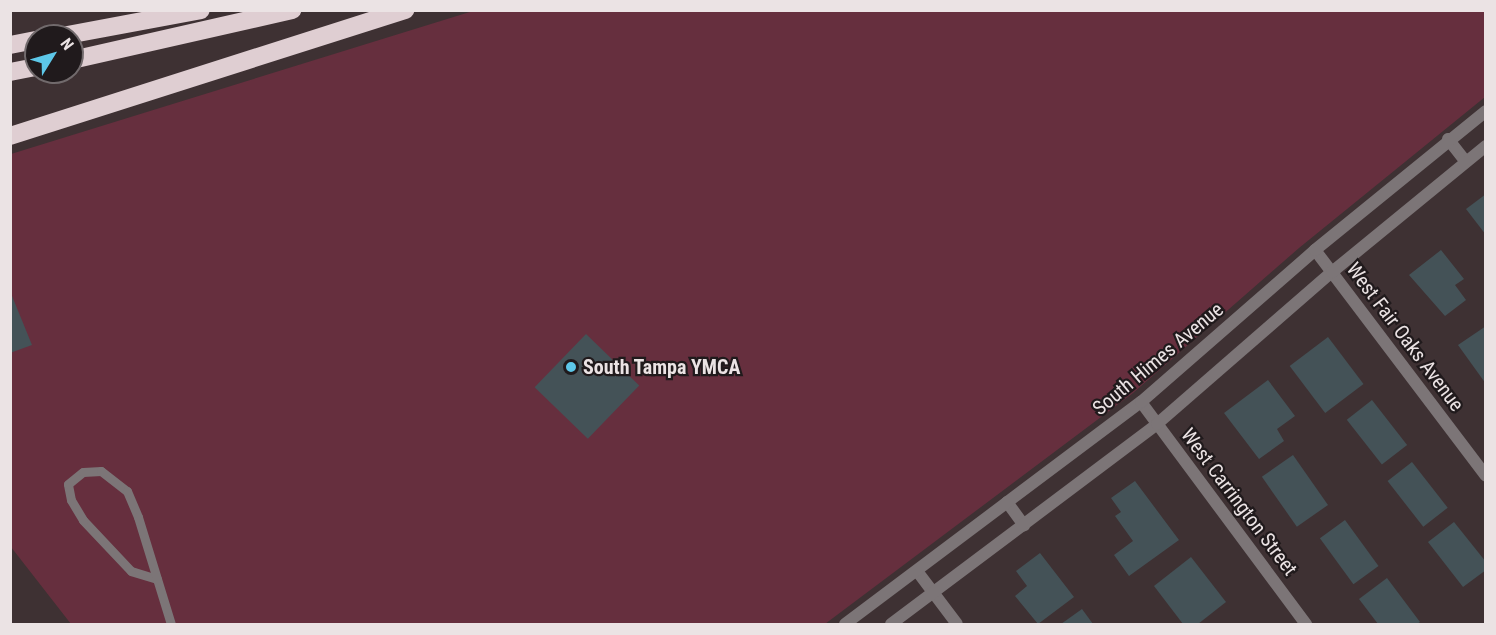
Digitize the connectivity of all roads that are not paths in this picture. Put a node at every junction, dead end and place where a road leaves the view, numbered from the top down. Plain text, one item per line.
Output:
1 (201, 10) edge
2 (292, 10) edge
3 (405, 10) edge
4 (84, 32) edge
5 (84, 57) edge
6 (1485, 111) edge
7 (10, 136) edge
8 (1448, 139) junction
9 (1485, 146) edge
10 (1465, 161) junction
11 (1315, 250) junction
12 (1332, 272) junction
13 (1141, 402) junction
14 (1157, 424) junction
15 (1485, 476) edge
16 (1007, 502) junction
17 (1024, 525) junction
18 (917, 571) junction
19 (157, 579) junction
20 (934, 593) junction
21 (171, 624) edge
22 (845, 624) edge
23 (891, 624) edge
24 (957, 624) edge
25 (1306, 624) edge

1 - 4 highway
2 - 5 highway
3 - 7 highway
6 - 8 street, South Himes Avenue
8 - 10 street
8 - 11 street, South Himes Avenue
9 - 10 street
10 - 12 street
11 - 12 street, West Fair Oaks Avenue
11 - 13 street, South Himes Avenue
12 - 14 street
12 - 15 street, West Fair Oaks Avenue
13 - 14 street, West Carrington Street
13 - 16 street, South Himes Avenue
14 - 17 street
14 - 25 street, West Carrington Street
16 - 17 street
16 - 18 street, South Himes Avenue
17 - 20 street
18 - 20 street
18 - 22 street, South Himes Avenue
19 - 19 lane
19 - 21 lane
20 - 23 street
20 - 24 street

